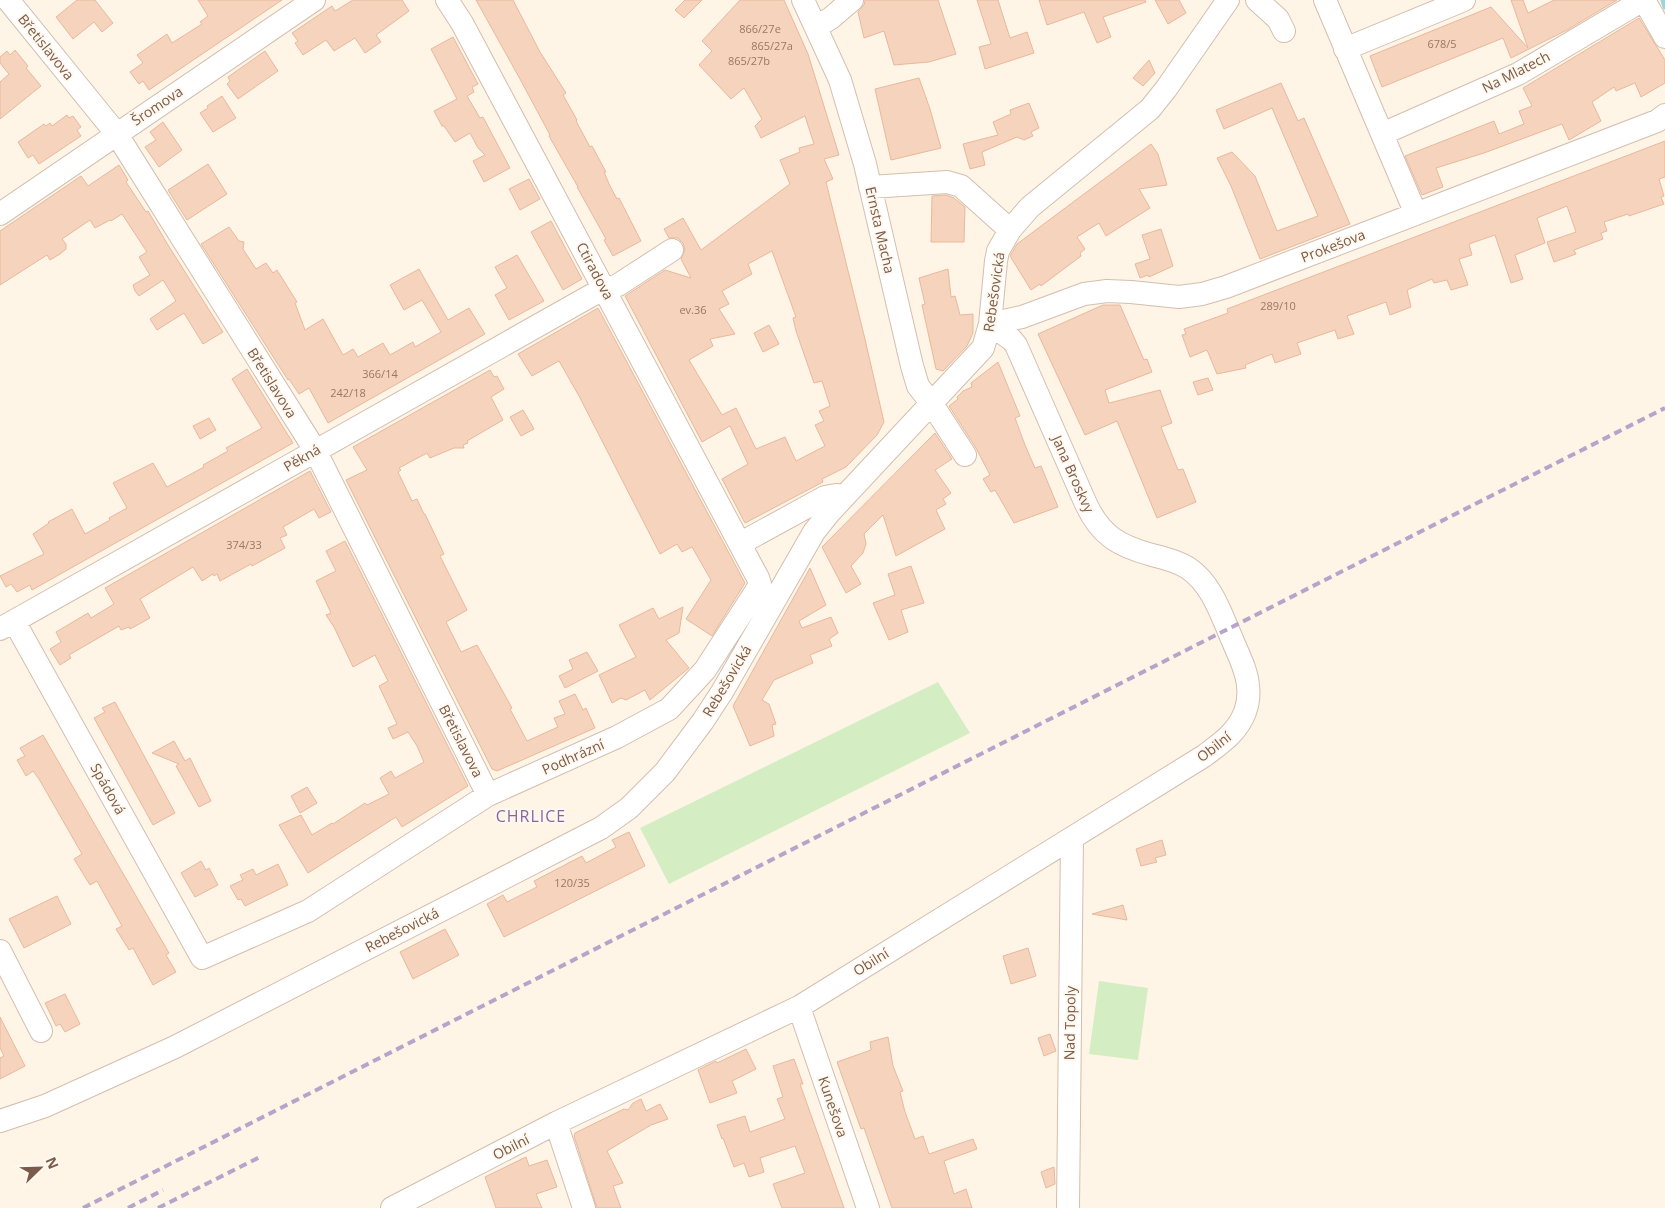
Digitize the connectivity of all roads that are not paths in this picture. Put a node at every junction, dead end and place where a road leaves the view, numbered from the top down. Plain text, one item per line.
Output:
1 (8, 0) edge
2 (314, 0) edge
3 (447, 0) edge
4 (803, 0) edge
5 (852, 0) edge
6 (1257, 0) edge
7 (1325, 0) edge
8 (1464, 0) edge
9 (1644, 0) edge
10 (1218, 5) edge
11 (816, 27) junction
12 (1284, 31) dead end
13 (1665, 37) edge
14 (1346, 48) junction
15 (1665, 115) edge
16 (116, 134) junction
17 (1382, 134) junction
18 (870, 187) junction
19 (0, 214) edge
20 (1416, 214) junction
21 (1010, 230) junction
22 (672, 250) dead end
23 (604, 290) junction
24 (990, 324) junction
25 (932, 404) junction
26 (315, 450) junction
27 (965, 456) dead end
28 (845, 496) junction
29 (741, 543) junction
30 (7, 625) edge
31 (1228, 630) joint
32 (488, 795) junction
33 (1072, 838) junction
34 (0, 951) edge
35 (202, 958) joint
36 (798, 1007) junction
37 (41, 1031) dead end
38 (0, 1121) edge
39 (556, 1123) junction
40 (395, 1207) edge
41 (584, 1208) edge
42 (868, 1208) edge
43 (1068, 1208) edge

1 - 16 street, Břetislavova
2 - 16 street, Šromova
3 - 23 street, Ctiradova
4 - 11 street, Ernsta Macha
5 - 11 street
6 - 12 street
7 - 14 street
8 - 14 street
9 - 13 street
9 - 17 street, Na Mlatech
10 - 21 street, Rebešovická
11 - 18 street, Ernsta Macha
14 - 17 street
15 - 20 street, Prokešova
16 - 19 street, Šromova
16 - 26 street, Břetislavova
17 - 20 street
18 - 21 street
18 - 25 street, Ernsta Macha
20 - 24 street, Prokešova
21 - 24 street, Rebešovická
22 - 23 street, Pěkná
23 - 26 street, Pěkná
23 - 29 street, Ctiradova
24 - 25 street, Rebešovická
24 - 31 street, Jana Broskvy
25 - 27 street, Ernsta Macha
25 - 28 street, Rebešovická
26 - 30 street, Pěkná
26 - 32 street, Břetislavova
28 - 29 street
28 - 38 street, Rebešovická
29 - 32 street, Podhrázní
30 - 35 street, Spádová
31 - 33 street, Obilní
32 - 35 street, Podhrázní
33 - 36 street, Obilní
33 - 43 street, Nad Topoly
34 - 37 street
36 - 39 street, Obilní
36 - 42 street, Kunešova
39 - 40 street, Obilní
39 - 41 street

